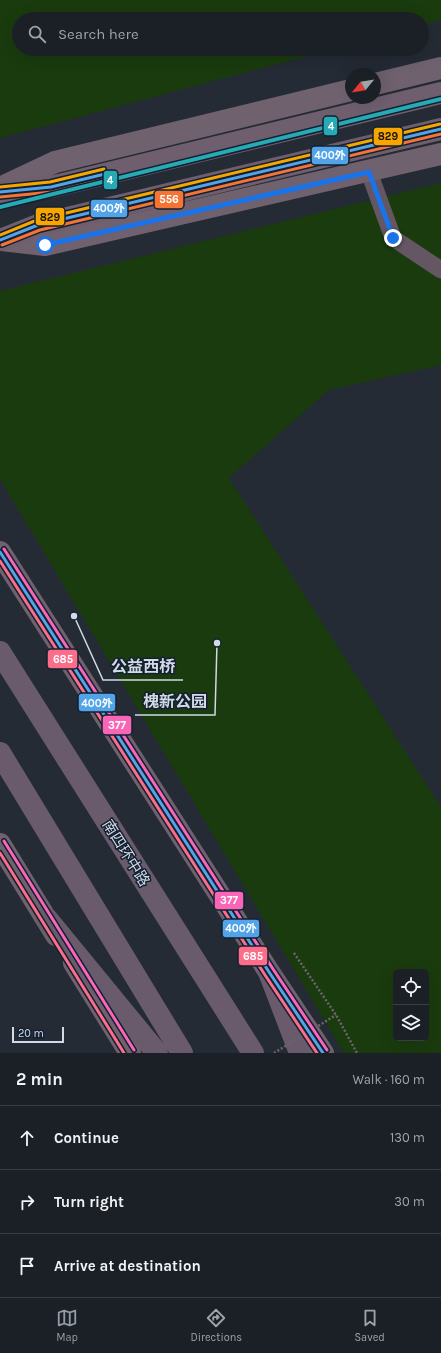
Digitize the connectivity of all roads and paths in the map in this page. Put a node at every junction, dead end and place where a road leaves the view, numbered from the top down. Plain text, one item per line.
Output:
1 (441, 68) edge
2 (381, 83) edge
3 (345, 91) edge
4 (441, 92) edge
5 (441, 129) edge
6 (441, 154) edge
7 (369, 172) junction
8 (0, 188) edge
9 (0, 192) edge
10 (1, 240) edge
11 (441, 270) edge
12 (0, 552) edge
13 (0, 652) edge
14 (0, 753) edge
15 (0, 844) edge
16 (46, 919) junction
17 (294, 953) dead end
18 (269, 972) junction
19 (336, 1015) junction
20 (130, 1053) edge
21 (157, 1053) edge
22 (182, 1053) edge
23 (253, 1053) edge
24 (274, 1053) edge
25 (300, 1053) edge
26 (323, 1053) edge
27 (357, 1053) edge

1 - 2 street
3 - 8 street
4 - 9 main road
5 - 10 main road
6 - 7 street
7 - 10 street
7 - 11 street
12 - 18 street
13 - 23 highway, 南四环中路
14 - 22 highway
15 - 16 street
16 - 20 street
16 - 21 highway
17 - 19 path
18 - 25 highway
18 - 26 street
19 - 24 path, bridge
19 - 27 path

